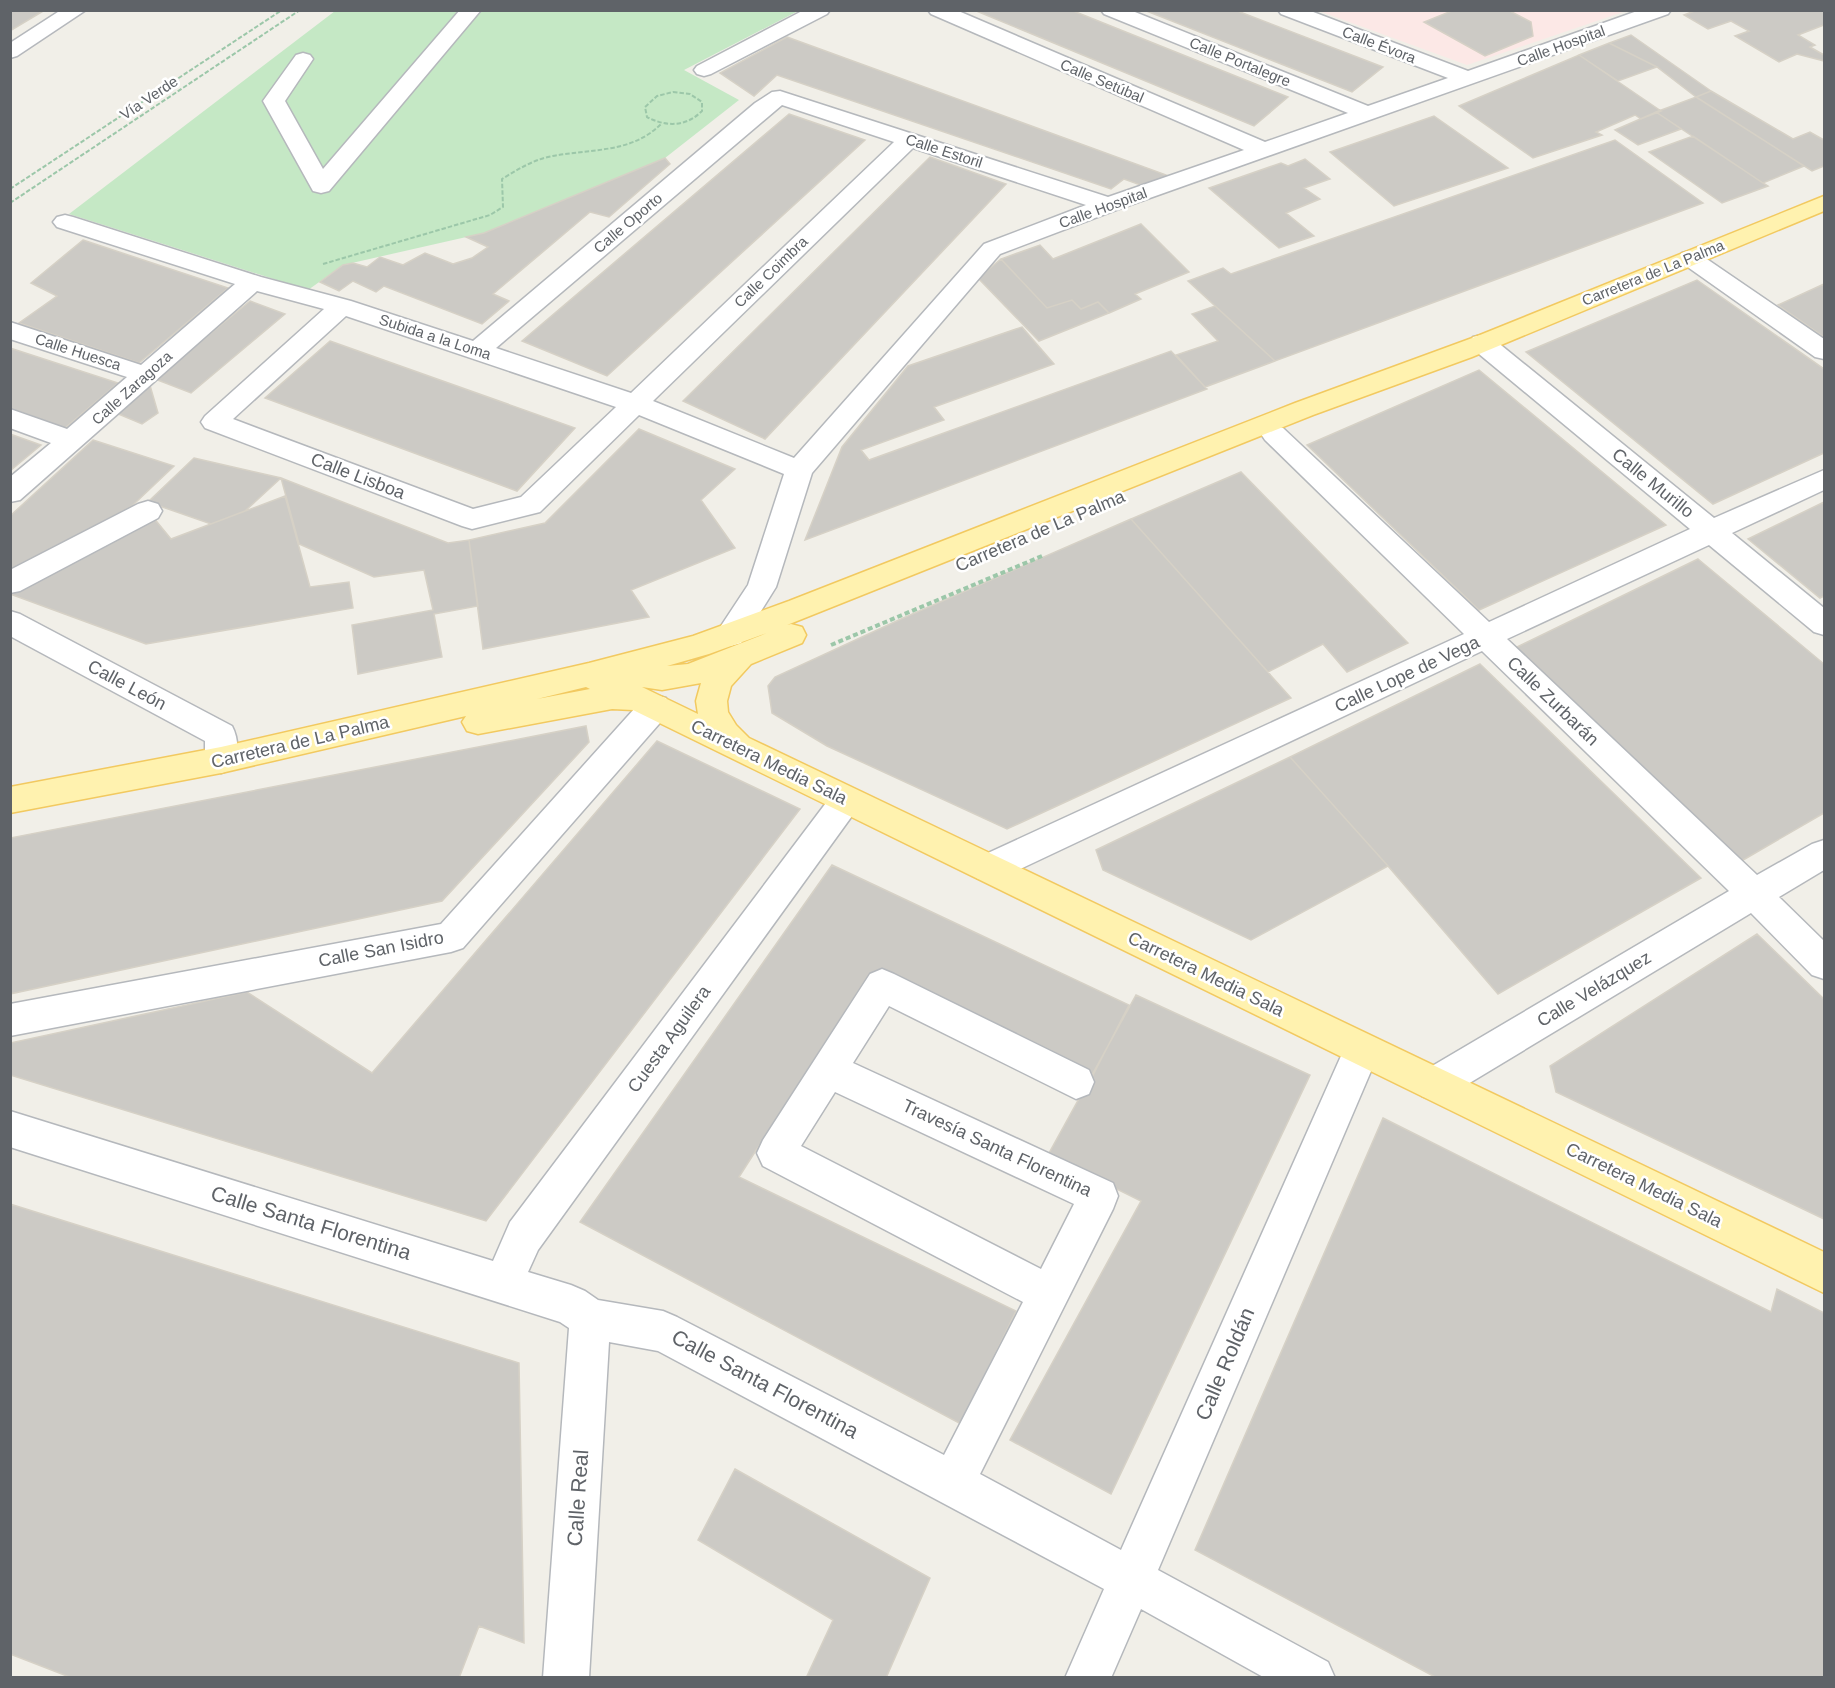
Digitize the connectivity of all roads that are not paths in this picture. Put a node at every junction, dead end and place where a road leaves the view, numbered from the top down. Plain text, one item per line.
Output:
1 (76, 10) edge
2 (471, 10) edge
3 (820, 10) edge
4 (938, 10) edge
5 (1111, 10) edge
6 (1288, 10) edge
7 (1661, 10) edge
8 (10, 52) edge
9 (303, 59) dead end
10 (704, 70) dead end
11 (1469, 79) junction
12 (780, 97) joint
13 (1369, 114) junction
14 (909, 140) junction
15 (1266, 151) junction
16 (1824, 203) edge
17 (1108, 205) junction
18 (65, 222) dead end
19 (1690, 258) junction
20 (263, 285) junction
21 (342, 306) junction
22 (10, 330) edge
23 (1482, 343) junction
24 (477, 351) junction
25 (1824, 351) edge
26 (146, 375) junction
27 (1323, 402) junction
28 (633, 404) junction
29 (10, 418) edge
30 (1274, 434) junction
31 (72, 441) junction
32 (799, 470) junction
33 (1144, 473) junction
34 (1824, 479) edge
35 (10, 493) edge
36 (148, 511) dead end
37 (1712, 531) junction
38 (10, 583) edge
39 (10, 622) edge
40 (1824, 624) edge
41 (1486, 637) junction
42 (741, 644) junction
43 (589, 675) junction
44 (662, 692) junction
45 (747, 751) junction
46 (221, 760) junction
47 (10, 800) edge
48 (846, 800) junction
49 (1824, 854) edge
50 (989, 868) junction
51 (1754, 894) junction
52 (1824, 964) edge
53 (10, 1020) edge
54 (1362, 1050) junction
55 (828, 1070) junction
56 (1076, 1082) dead end
57 (1435, 1084) junction
58 (10, 1129) edge
59 (1824, 1273) edge
60 (503, 1284) junction
61 (1049, 1294) junction
62 (590, 1319) junction
63 (953, 1483) junction
64 (1131, 1580) junction
65 (566, 1677) edge
66 (1088, 1677) edge
67 (1312, 1677) edge

1 - 8 street
2 - 9 street
3 - 10 street
4 - 15 street, Calle Setúbal
5 - 13 street, Calle Portalegre
6 - 11 street, Calle Évora
7 - 11 street, Calle Hospital
11 - 13 street, Calle Hospital
12 - 14 street, Calle Estoril
12 - 24 street, Calle Oporto
13 - 15 street, Calle Hospital
14 - 17 street, Calle Estoril
14 - 28 street, Calle Coimbra
15 - 17 street, Calle Hospital
16 - 19 main road, Carretera de La Palma
17 - 32 street, Calle Hospital
18 - 20 street, Subida a la Loma
19 - 23 main road, Carretera de La Palma
19 - 25 street
20 - 21 street, Subida a la Loma
20 - 26 street, Calle Zaragoza
21 - 24 street, Subida a la Loma
21 - 28 street, Calle Lisboa
22 - 26 street, Calle Huesca
23 - 27 main road, Carretera de La Palma
23 - 30 main road, Carretera de La Palma
23 - 37 street, Calle Murillo
24 - 28 street, Subida a la Loma
26 - 31 street, Calle Zaragoza
27 - 30 main road
27 - 33 main road, Carretera de La Palma
28 - 32 street, Subida a la Loma
29 - 31 street
30 - 41 street, Calle Zurbarán
30 - 42 main road, Carretera de La Palma
31 - 35 street, Calle Zaragoza
32 - 42 street, Calle Hospital
33 - 42 main road, Carretera de La Palma
33 - 44 main road
34 - 37 street, Calle Lope de Vega
36 - 38 street
37 - 40 street, Calle Murillo
37 - 41 street, Calle Lope de Vega
39 - 46 street, Calle León
41 - 50 street, Calle Lope de Vega
41 - 51 street, Calle Zurbarán
42 - 43 main road, Carretera de La Palma
42 - 44 main road, Carretera de La Palma
42 - 45 main road
43 - 44 main road, Carretera Media Sala
43 - 46 main road, Carretera de La Palma
44 - 45 main road, Carretera Media Sala
44 - 46 main road
44 - 53 street, Calle San Isidro
45 - 48 main road, Carretera Media Sala
46 - 47 main road, Carretera de La Palma
48 - 50 main road, Carretera Media Sala
48 - 60 street, Cuesta Aguilera
49 - 51 street, Calle Velázquez
50 - 54 main road, Carretera Media Sala
51 - 52 street, Calle Zurbarán
51 - 57 street, Calle Velázquez
54 - 57 main road, Carretera Media Sala
54 - 64 street, Calle Roldán
55 - 56 street
55 - 61 street
55 - 61 street, Travesía Santa Florentina
57 - 59 main road, Carretera Media Sala
58 - 60 street, Calle Santa Florentina
60 - 62 street, Calle Santa Florentina
61 - 63 street, Travesía Santa Florentina
62 - 63 street, Calle Santa Florentina
62 - 65 street, Calle Real
63 - 64 street, Calle Santa Florentina
64 - 66 street, Calle Roldán
64 - 67 street, Calle Santa Florentina

